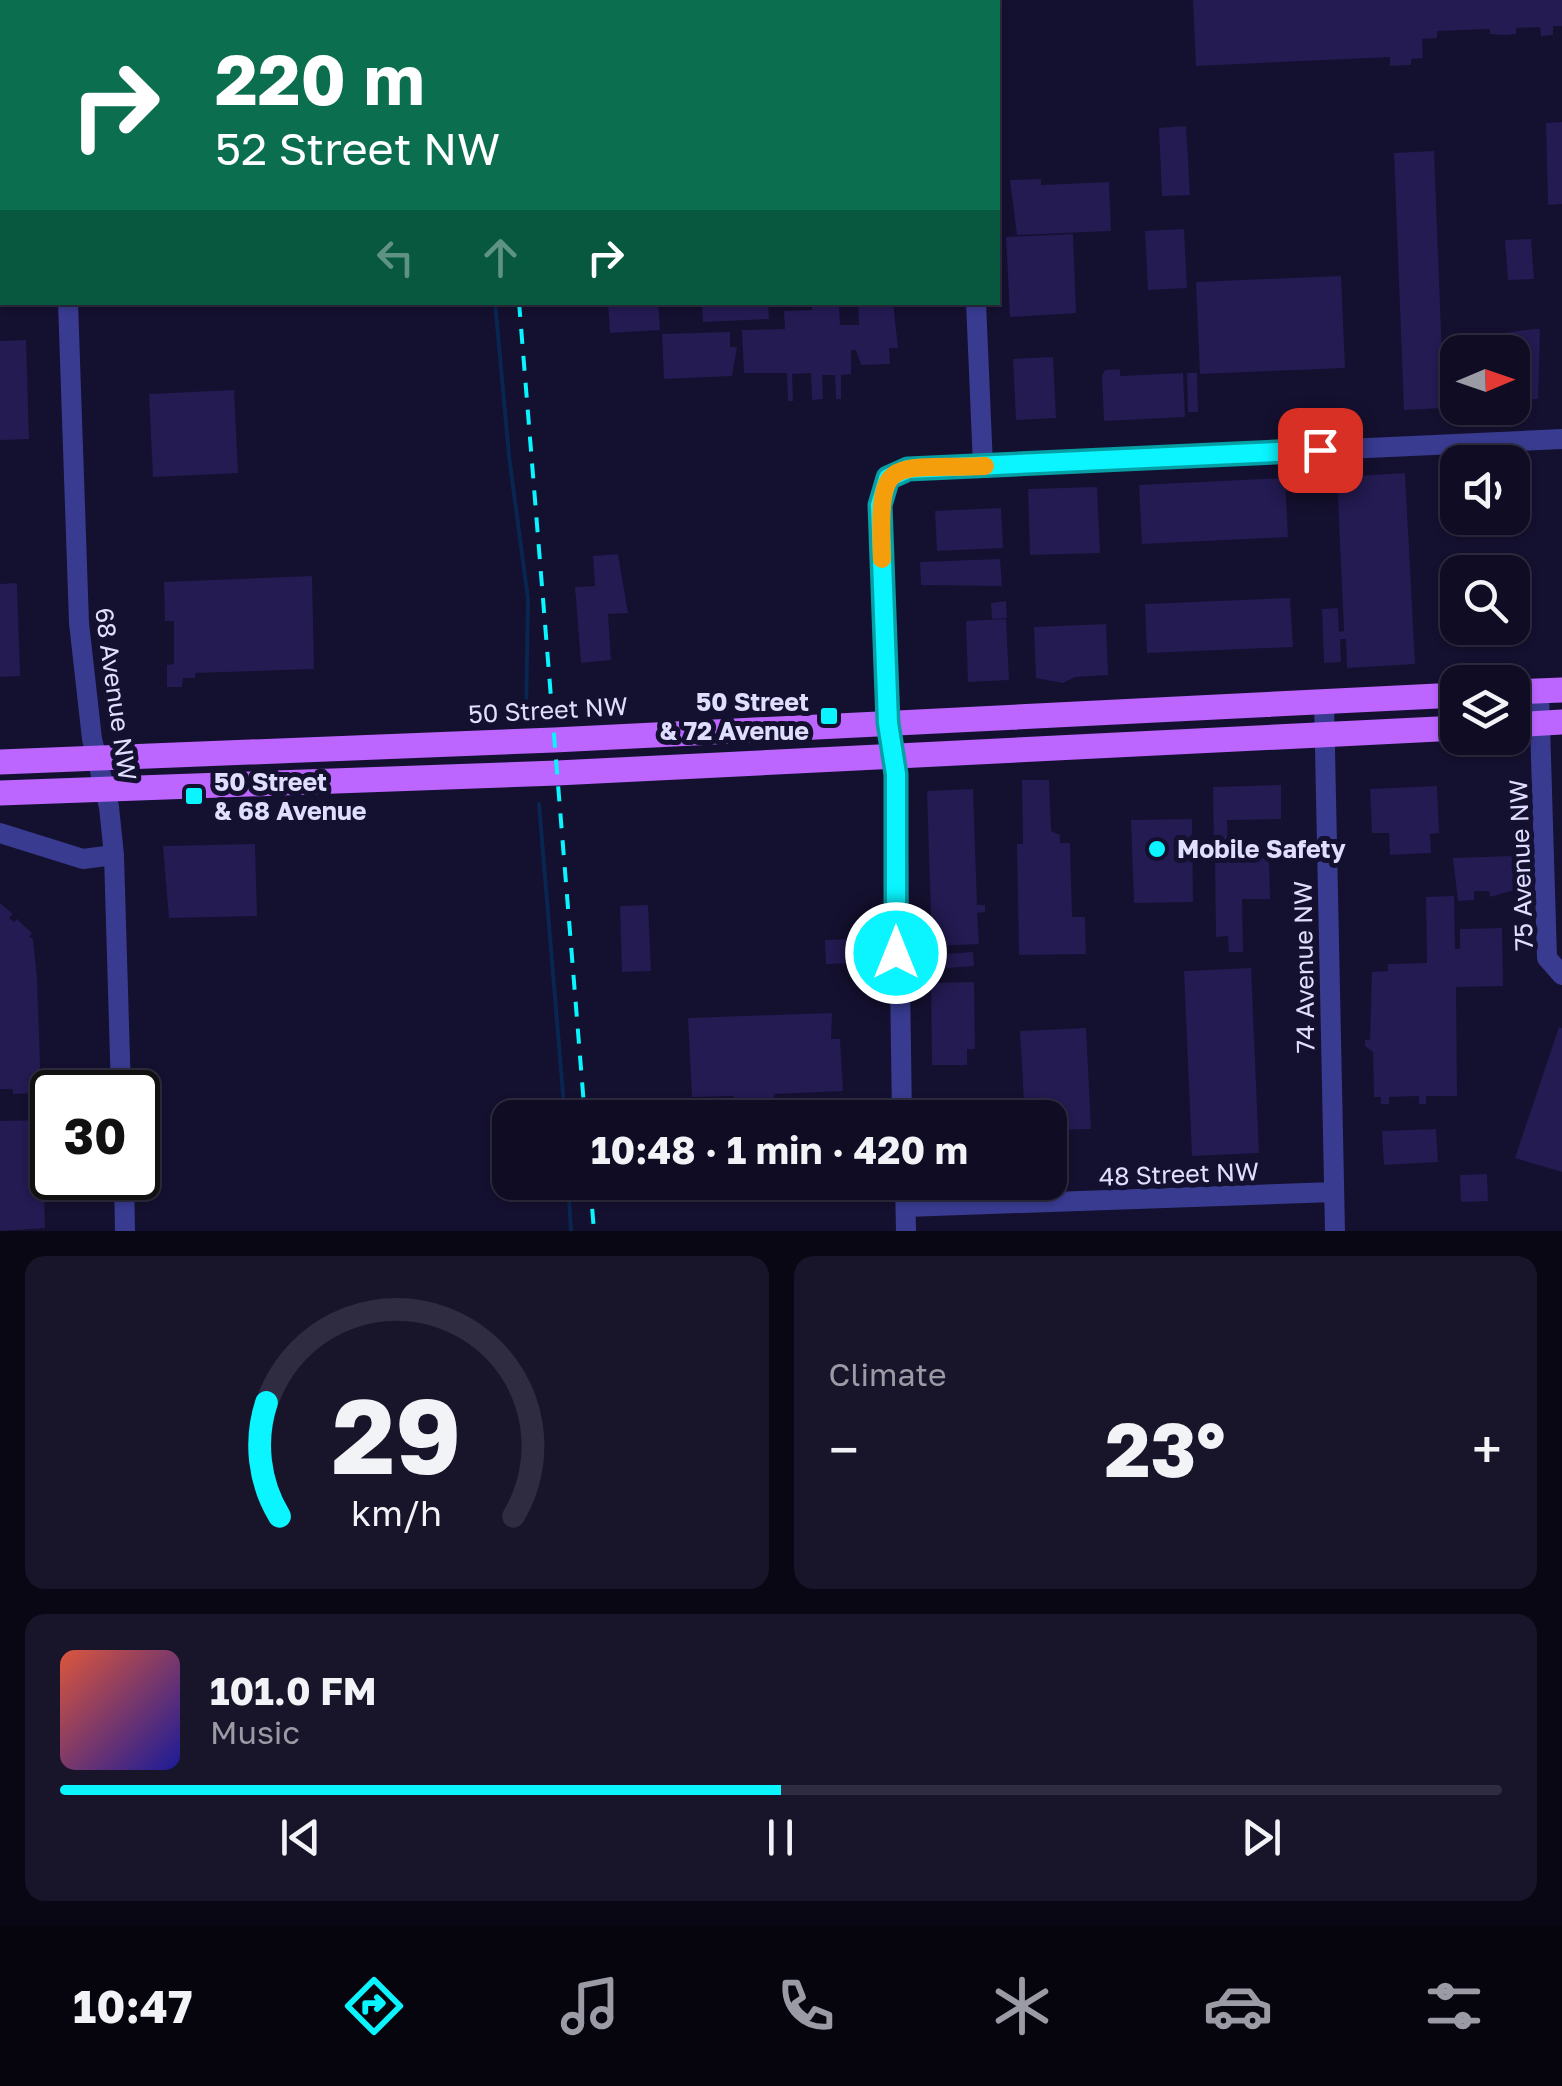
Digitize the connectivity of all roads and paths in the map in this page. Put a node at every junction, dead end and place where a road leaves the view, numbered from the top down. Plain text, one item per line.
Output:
1 (68, 305) edge
2 (976, 305) edge
3 (1562, 439) edge
4 (983, 466) junction
5 (1550, 691) edge
6 (1440, 696) edge
7 (1324, 701) junction
8 (1552, 722) edge
9 (888, 723) junction
10 (1440, 729) edge
11 (1325, 735) junction
12 (896, 757) junction
13 (96, 758) junction
14 (0, 762) edge
15 (104, 789) junction
16 (0, 793) edge
17 (0, 833) edge
18 (114, 855) junction
19 (1560, 975) edge
20 (120, 1070) edge
21 (902, 1100) edge
22 (1334, 1192) junction
23 (124, 1200) edge
24 (906, 1200) edge
25 (906, 1207) junction
26 (125, 1231) edge
27 (906, 1231) edge
28 (1335, 1231) edge

1 - 13 street, 68 Avenue NW
2 - 4 street
3 - 4 street
4 - 9 street
5 - 8 street, 75 Avenue NW
6 - 7 main road, 50 Street NW
7 - 9 main road, 50 Street NW
7 - 11 street, 74 Avenue NW
8 - 19 street, 75 Avenue NW
9 - 12 street
9 - 13 main road, 50 Street NW
10 - 11 main road
11 - 12 main road
11 - 22 street, 74 Avenue NW
12 - 15 main road
12 - 21 street
13 - 14 main road, 50 Street NW
13 - 15 street, 68 Avenue NW
15 - 16 main road
15 - 18 street, 68 Avenue NW
17 - 18 street
18 - 20 street, 68 Avenue NW
22 - 25 street, 48 Street NW
22 - 28 street, 74 Avenue NW
23 - 26 street
24 - 25 street
25 - 27 street

